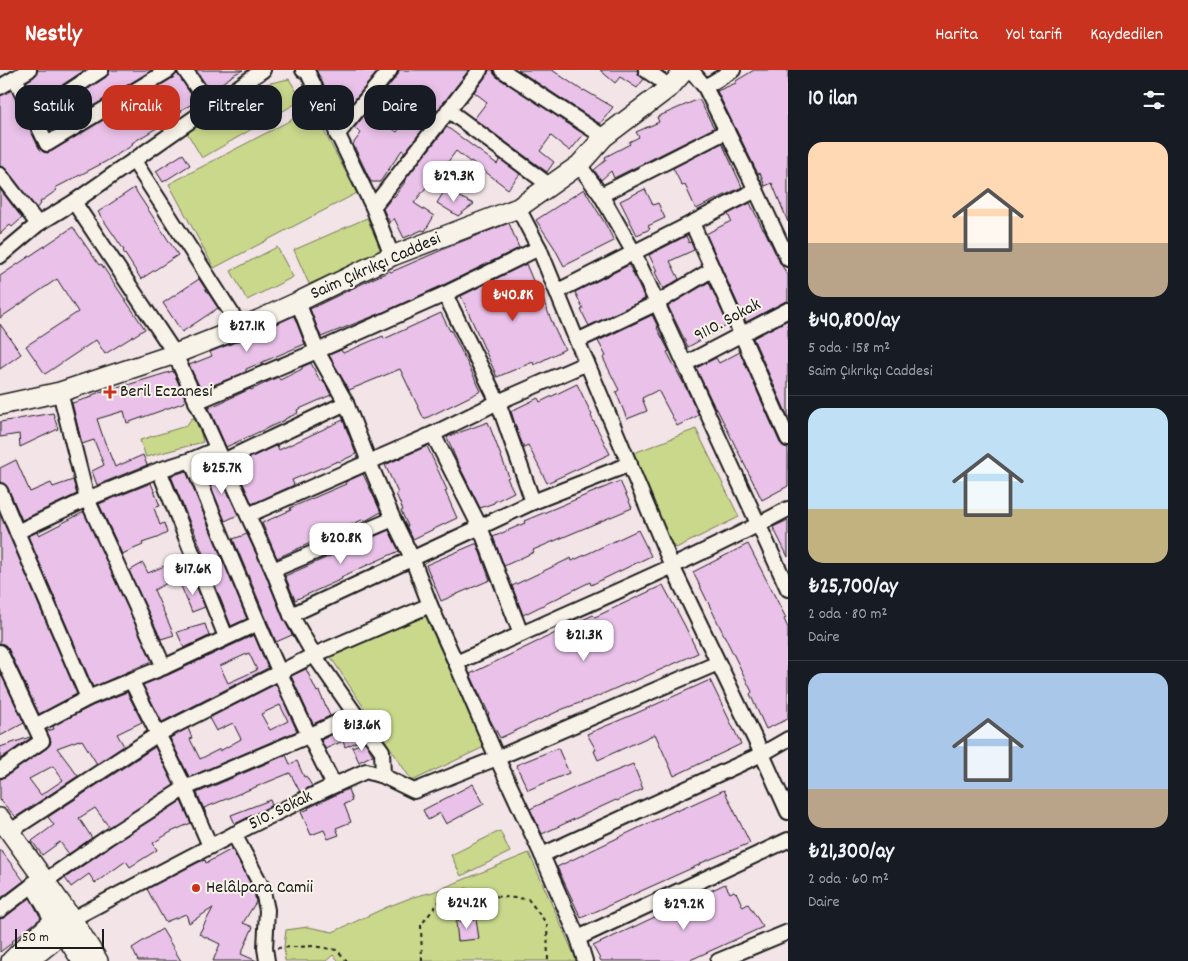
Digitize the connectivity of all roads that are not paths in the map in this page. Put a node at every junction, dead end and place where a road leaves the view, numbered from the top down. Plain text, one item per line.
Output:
1 (29, 70) edge
2 (101, 70) edge
3 (169, 70) edge
4 (185, 70) edge
5 (261, 70) edge
6 (306, 70) edge
7 (390, 70) edge
8 (480, 70) edge
9 (502, 70) edge
10 (646, 70) edge
11 (685, 70) edge
12 (691, 70) edge
13 (734, 70) edge
14 (15, 78) junction
15 (18, 85) edge
16 (78, 85) edge
17 (195, 85) edge
18 (240, 85) edge
19 (0, 86) edge
20 (670, 87) junction
21 (704, 87) junction
22 (448, 110) junction
23 (92, 117) edge
24 (190, 120) edge
25 (40, 130) edge
26 (70, 130) edge
27 (727, 131) junction
28 (337, 135) junction
29 (604, 137) junction
30 (134, 161) junction
31 (579, 164) junction
32 (0, 175) edge
33 (550, 186) junction
34 (756, 190) junction
35 (601, 195) junction
36 (74, 202) junction
37 (373, 208) junction
38 (518, 208) junction
39 (692, 223) junction
40 (38, 224) junction
41 (539, 248) junction
42 (634, 253) junction
43 (0, 256) edge
44 (392, 256) junction
45 (788, 259) edge
46 (713, 269) junction
47 (558, 291) junction
48 (445, 294) junction
49 (298, 302) junction
50 (656, 303) junction
51 (788, 310) edge
52 (241, 328) junction
53 (742, 335) junction
54 (577, 341) junction
55 (316, 351) junction
56 (175, 354) junction
57 (587, 363) junction
58 (685, 364) junction
59 (60, 392) junction
60 (196, 402) junction
61 (498, 402) junction
62 (346, 403) junction
63 (0, 404) edge
64 (433, 434) junction
65 (788, 439) edge
66 (220, 455) junction
67 (191, 460) junction
68 (369, 462) junction
69 (630, 464) junction
70 (159, 470) junction
71 (0, 491) edge
72 (87, 499) junction
73 (533, 502) junction
74 (788, 509) edge
75 (248, 515) junction
76 (393, 519) junction
77 (759, 524) junction
78 (480, 527) junction
79 (17, 532) junction
80 (412, 558) junction
81 (672, 566) junction
82 (273, 570) junction
83 (788, 589) edge
84 (430, 605) junction
85 (291, 614) junction
86 (258, 623) junction
87 (521, 634) junction
88 (226, 637) junction
89 (0, 652) edge
90 (314, 655) junction
91 (456, 663) junction
92 (718, 664) junction
93 (164, 667) junction
94 (280, 672) junction
95 (131, 680) junction
96 (88, 698) junction
97 (355, 714) junction
98 (35, 726) junction
99 (158, 734) junction
100 (308, 736) junction
101 (788, 740) edge
102 (762, 754) junction
103 (497, 758) junction
104 (0, 770) edge
105 (383, 776) junction
106 (334, 785) junction
107 (185, 788) junction
108 (788, 812) edge
109 (2, 833) edge
110 (234, 834) junction
111 (788, 840) edge
112 (210, 846) junction
113 (542, 855) junction
114 (40, 882) junction
115 (0, 910) edge
116 (63, 924) junction
117 (788, 932) edge
118 (578, 938) junction
119 (266, 955) edge
120 (31, 957) edge
121 (80, 958) edge
122 (11, 961) edge
123 (98, 961) edge
124 (585, 961) edge
125 (718, 961) edge

1 - 14 street
2 - 16 street
3 - 23 street
4 - 17 street
5 - 18 street
6 - 28 street
7 - 28 street
8 - 22 street
9 - 29 street
10 - 20 street
11 - 20 main road, Saim Çıkrıkçı Caddesi
12 - 21 street
13 - 21 street
14 - 15 street
14 - 19 street
20 - 29 main road, Saim Çıkrıkçı Caddesi
21 - 27 street
22 - 33 street
22 - 37 street
24 - 30 street
25 - 26 street
27 - 34 street
27 - 35 street
28 - 37 street
29 - 31 main road, Saim Çıkrıkçı Caddesi
30 - 36 street
30 - 52 street
31 - 33 main road, Saim Çıkrıkçı Caddesi
31 - 35 street
32 - 40 street
33 - 38 main road, Saim Çıkrıkçı Caddesi
34 - 39 street
34 - 45 street
35 - 42 street
36 - 40 street
36 - 56 street
37 - 44 street
38 - 41 street
38 - 44 main road, Saim Çıkrıkçı Caddesi
39 - 42 street
39 - 46 street
40 - 43 street
41 - 47 street
41 - 48 street
42 - 47 street
42 - 50 street
44 - 49 main road, Saim Çıkrıkçı Caddesi
46 - 50 street
46 - 53 street
47 - 54 street
48 - 55 street
48 - 61 street
49 - 52 main road, Saim Çıkrıkçı Caddesi
49 - 55 street
50 - 54 street
50 - 58 street
51 - 53 street, 9110. Sokak
52 - 56 main road, Saim Çıkrıkçı Caddesi
53 - 58 street, 9110. Sokak
53 - 65 street
54 - 57 street
55 - 60 street
55 - 62 street
56 - 59 main road, Saim Çıkrıkçı Caddesi
56 - 60 street
57 - 61 street
57 - 69 street
58 - 77 street
59 - 63 main road, Saim Çıkrıkçı Caddesi
59 - 72 street
60 - 66 street
61 - 64 street
61 - 73 street
62 - 66 street
62 - 68 street
64 - 68 street
64 - 78 street
66 - 67 street
66 - 75 street
67 - 70 street
67 - 86 street
68 - 75 street
68 - 76 street
69 - 73 street
69 - 81 street
70 - 72 street
70 - 88 street
71 - 79 street
72 - 79 street
72 - 93 street
73 - 78 street
74 - 77 street
75 - 82 street
76 - 80 street
76 - 82 street
77 - 81 street
77 - 83 street
78 - 80 street
78 - 87 street
79 - 96 street
80 - 84 street
80 - 85 street
81 - 87 street
81 - 92 street
82 - 85 street
84 - 90 street
84 - 91 street
85 - 90 street
86 - 88 street
86 - 94 street
87 - 91 street
88 - 93 street
89 - 98 street
90 - 94 street
90 - 97 street
91 - 103 street
92 - 102 street
92 - 103 street, 510. Sokak
93 - 95 street
94 - 99 street
94 - 100 street
95 - 96 street
95 - 99 street
96 - 98 street
97 - 100 street
97 - 105 street
98 - 104 street
99 - 107 street
99 - 109 street
100 - 106 street
100 - 107 street
101 - 102 street
102 - 108 street
102 - 113 street
103 - 105 street, 510. Sokak
103 - 113 street
105 - 106 street, 510. Sokak
106 - 110 street, 510. Sokak
107 - 112 street
107 - 114 street
109 - 114 main road
110 - 112 street, 510. Sokak
110 - 119 street
111 - 118 street
112 - 116 street, 510. Sokak
113 - 118 street
114 - 115 street
114 - 116 main road
116 - 120 main road, 510. Sokak
116 - 121 main road
116 - 122 main road, 510. Sokak
116 - 123 main road
117 - 125 street
118 - 124 street
120 - 121 main road

